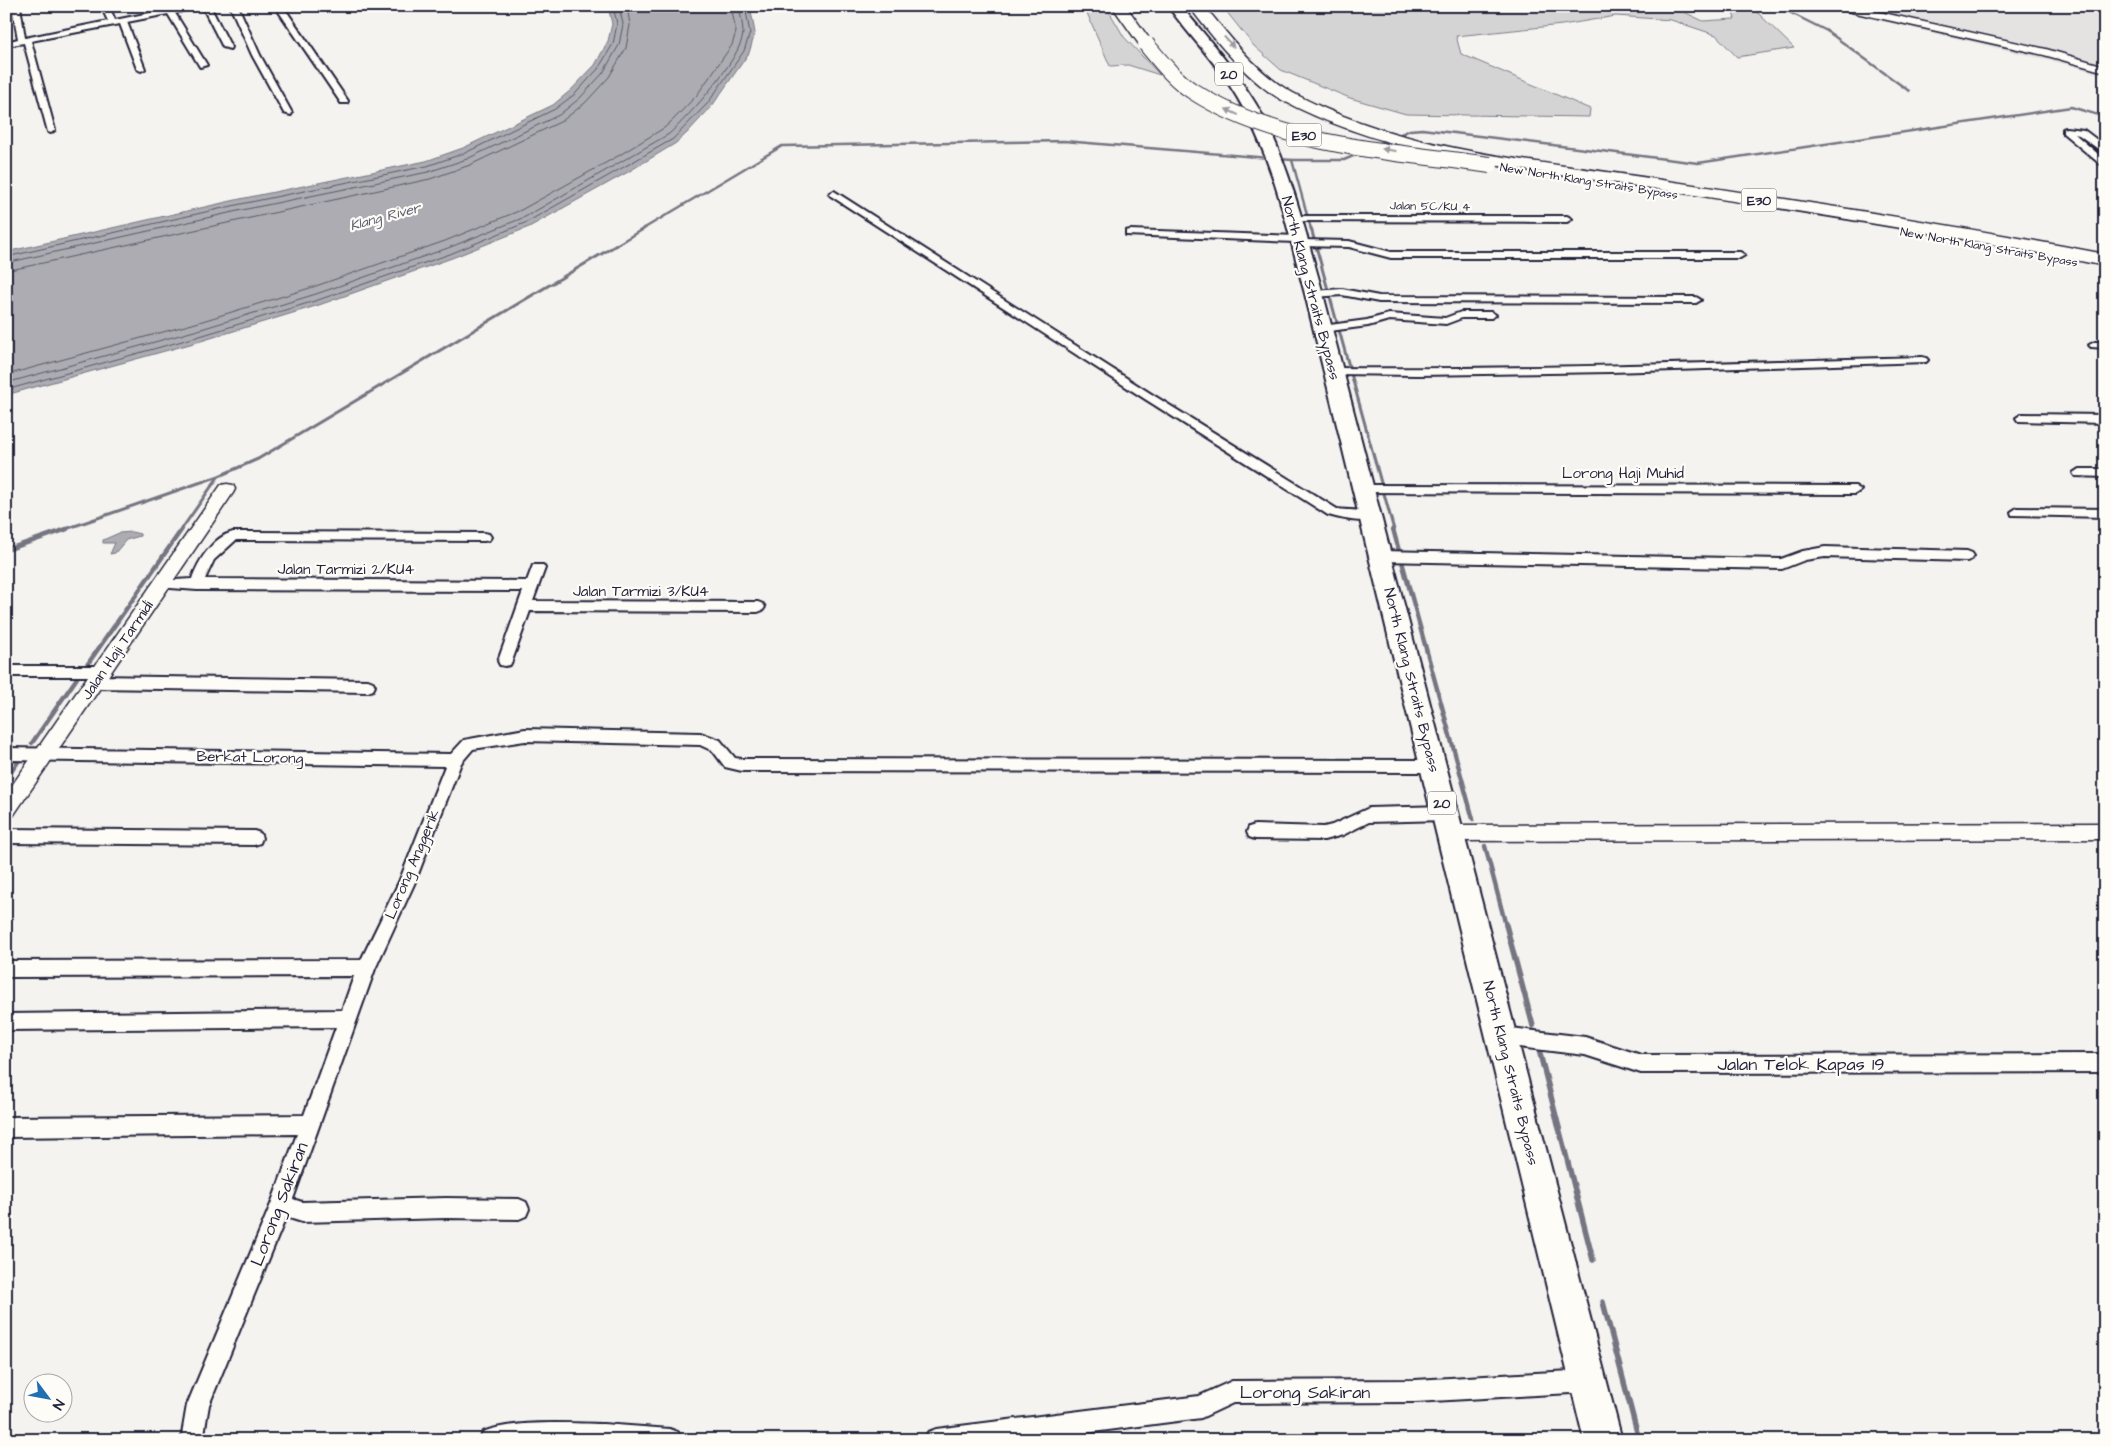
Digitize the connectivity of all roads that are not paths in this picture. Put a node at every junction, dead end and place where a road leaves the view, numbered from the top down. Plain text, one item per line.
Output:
1 (16, 6) edge
2 (105, 6) edge
3 (196, 6) edge
4 (206, 6) edge
5 (234, 6) edge
6 (279, 6) edge
7 (1119, 6) edge
8 (1174, 6) edge
9 (1196, 6) edge
10 (1838, 6) edge
11 (176, 11) junction
12 (123, 21) junction
13 (112, 23) junction
14 (24, 41) junction
15 (6, 44) edge
16 (202, 47) dead end
17 (228, 48) dead end
18 (203, 65) dead end
19 (141, 68) dead end
20 (2105, 69) edge
21 (344, 101) dead end
22 (288, 113) dead end
23 (51, 130) dead end
24 (2105, 151) edge
25 (2105, 166) edge
26 (834, 194) dead end
27 (1567, 219) dead end
28 (1130, 233) dead end
29 (1303, 237) junction
30 (1740, 255) dead end
31 (2105, 260) edge
32 (2105, 269) edge
33 (1323, 293) junction
34 (1696, 300) dead end
35 (1491, 315) dead end
36 (1328, 328) junction
37 (1922, 360) dead end
38 (1344, 371) junction
39 (2022, 418) dead end
40 (2105, 419) edge
41 (2105, 472) edge
42 (2079, 473) dead end
43 (1367, 489) junction
44 (227, 490) dead end
45 (1855, 490) dead end
46 (2017, 512) dead end
47 (2105, 513) edge
48 (1371, 516) junction
49 (484, 537) dead end
50 (1386, 556) junction
51 (1967, 556) dead end
52 (538, 568) dead end
53 (162, 584) junction
54 (198, 585) junction
55 (530, 586) junction
56 (525, 606) junction
57 (758, 607) dead end
58 (505, 661) dead end
59 (6, 671) edge
60 (98, 677) junction
61 (368, 686) dead end
62 (12, 754) edge
63 (44, 755) junction
64 (455, 760) junction
65 (1433, 766) junction
66 (6, 810) edge
67 (1448, 823) junction
68 (2105, 831) edge
69 (1255, 832) dead end
70 (6, 836) edge
71 (254, 838) dead end
72 (366, 968) junction
73 (6, 969) edge
74 (347, 1018) junction
75 (6, 1022) edge
76 (1502, 1036) junction
77 (2105, 1063) edge
78 (309, 1124) junction
79 (6, 1126) edge
80 (281, 1205) junction
81 (519, 1209) dead end
82 (1588, 1381) junction
83 (504, 1439) edge
84 (192, 1440) edge
85 (670, 1440) edge
86 (936, 1440) edge
87 (1603, 1440) edge

1 - 14 street
2 - 13 street
3 - 11 street
4 - 17 street
5 - 22 street
6 - 21 street
32 -> 7 highway, New North Klang Straits Bypass / E30, bridge
8 - 29 highway, North Klang Straits Bypass / 20
9 -> 31 highway, New North Klang Straits Bypass / E30
10 - 20 street
11 - 12 street
11 - 16 street
11 - 18 street
12 - 13 street
12 - 19 street
13 - 14 street
14 - 15 street
14 - 23 street
24 - 25 street
26 - 48 street
27 - 29 street, Jalan 5C/KU 4
28 - 29 street
29 - 30 street
29 - 33 highway, North Klang Straits Bypass / 20
33 - 34 street
33 - 36 highway, North Klang Straits Bypass / 20
35 - 36 street
36 - 38 highway, North Klang Straits Bypass / 20
37 - 38 street
38 - 43 highway, North Klang Straits Bypass / 20
39 - 40 street
41 - 42 street
43 - 45 street, Lorong Haji Muhid
43 - 48 highway, North Klang Straits Bypass / 20
44 - 53 street, Jalan Haji Tarmidi
46 - 47 street
48 - 50 highway, North Klang Straits Bypass / 20
49 - 54 street
50 - 51 street
50 - 65 highway, North Klang Straits Bypass / 20
52 - 55 street
53 - 54 street, Jalan Tarmizi 2/KU4
53 - 60 street, Jalan Haji Tarmidi
54 - 55 street, Jalan Tarmizi 2/KU4
55 - 56 street
56 - 57 street, Jalan Tarmizi 3/KU4
56 - 58 street
59 - 60 street
60 - 61 street
60 - 63 street, Jalan Haji Tarmidi
62 - 63 street, Berkat Lorong
63 - 64 street, Berkat Lorong
63 - 66 street, Jalan Haji Tarmidi
64 - 65 street
64 - 72 street, Lorong Anggerik
65 - 67 highway, North Klang Straits Bypass / 20
67 - 68 street
67 - 69 street
67 - 76 highway, North Klang Straits Bypass / 20
70 - 71 street
72 - 73 street
72 - 74 street, Lorong Sakiran
74 - 75 street
74 - 78 street, Lorong Sakiran
76 - 77 street, Jalan Telok Kapas 19
76 - 82 highway, North Klang Straits Bypass / 20
78 - 79 street
78 - 80 street, Lorong Sakiran
80 - 81 street
80 - 84 street, Lorong Sakiran
82 - 86 street, Lorong Sakiran
82 - 87 highway, North Klang Straits Bypass / 20
83 - 85 street

